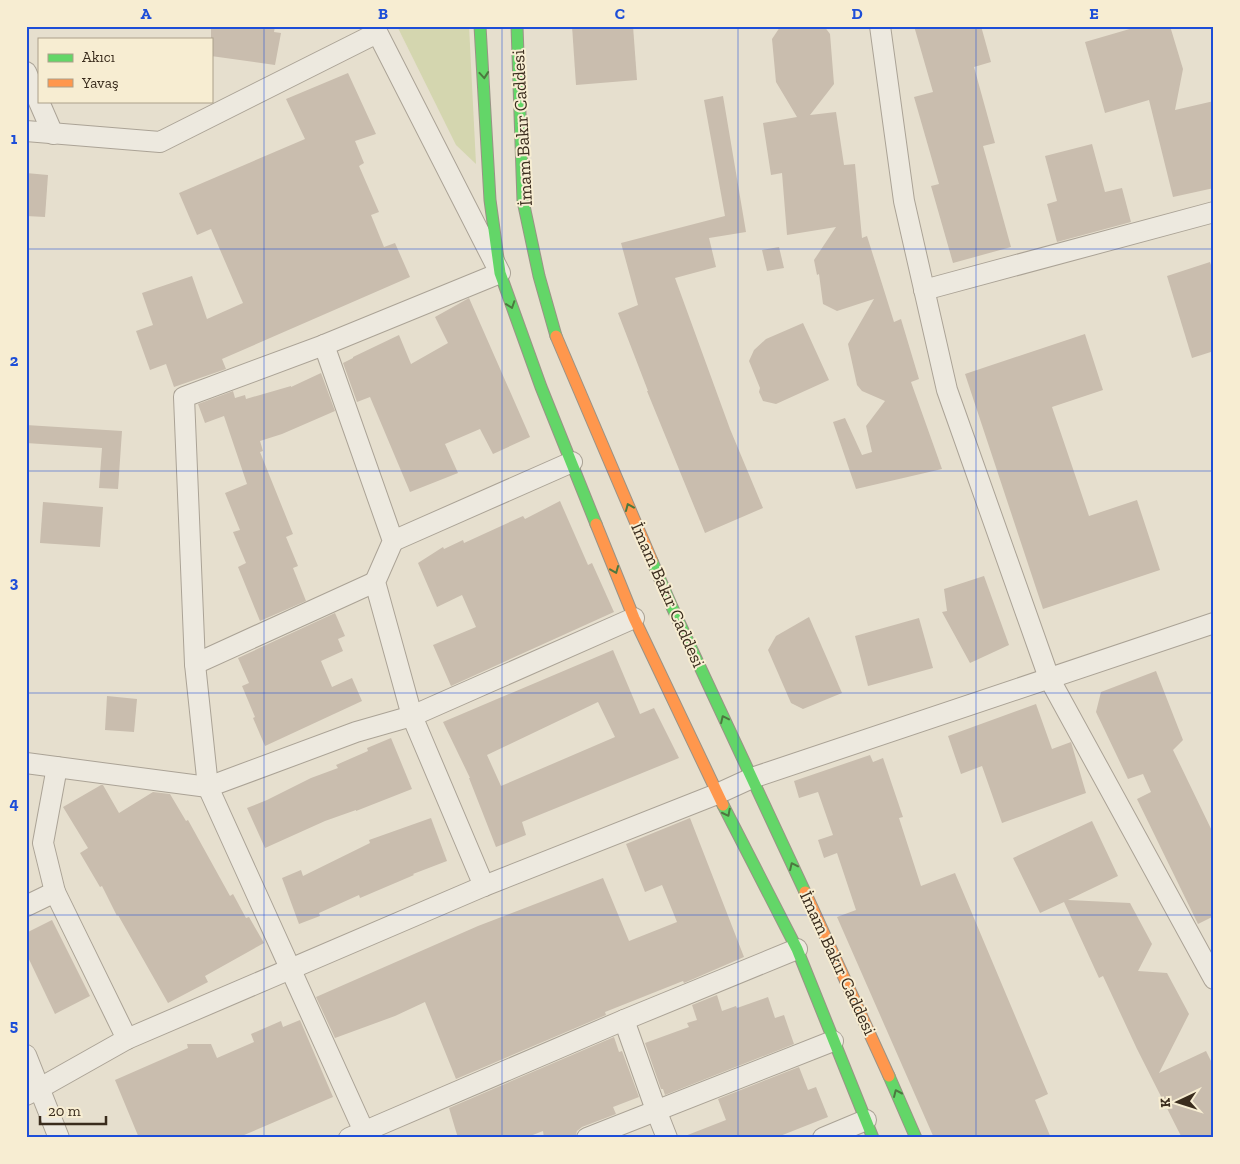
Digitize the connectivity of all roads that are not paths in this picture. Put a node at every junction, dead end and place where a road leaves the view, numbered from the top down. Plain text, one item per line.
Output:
1 (480, 26) edge
2 (517, 26) edge
3 (880, 26) edge
4 (375, 30) edge
5 (26, 72) edge
6 (38, 100) edge
7 (39, 102) edge
8 (26, 131) edge
9 (53, 134) junction
10 (1214, 212) edge
11 (500, 273) junction
12 (924, 290) junction
13 (324, 345) junction
14 (572, 462) junction
15 (393, 540) junction
16 (375, 582) junction
17 (634, 618) junction
18 (1214, 624) edge
19 (195, 664) junction
20 (1050, 678) junction
21 (412, 716) junction
22 (26, 764) edge
23 (57, 766) junction
24 (752, 778) junction
25 (208, 787) junction
26 (717, 794) junction
27 (484, 886) junction
28 (55, 892) junction
29 (26, 906) edge
30 (797, 948) junction
31 (290, 970) junction
32 (1214, 978) edge
33 (624, 1020) junction
34 (127, 1039) junction
35 (833, 1041) junction
36 (26, 1055) edge
37 (33, 1091) edge
38 (656, 1110) junction
39 (869, 1129) edge
40 (360, 1136) edge
41 (59, 1138) edge
42 (587, 1138) edge
43 (668, 1138) edge
44 (823, 1138) edge
45 (916, 1138) edge

1 -> 11 main road
24 -> 2 main road, İmam Bakır Caddesi
3 - 12 street
4 - 9 street
4 - 11 street
5 - 6 street
7 - 9 street
8 - 9 street
10 - 12 street
11 - 13 street
11 -> 14 main road
12 - 20 street
13 - 15 street
13 - 19 street
14 - 15 street
14 -> 17 main road
15 - 16 street
16 - 19 street
16 - 21 street
17 - 21 street
17 - 26 main road
18 - 20 street
19 - 25 street
20 - 24 street
20 - 32 street
21 - 25 street
21 - 27 street
22 - 23 street
23 - 25 street
23 - 28 street
24 - 26 street
45 -> 24 main road, İmam Bakır Caddesi
25 - 31 street
26 - 27 street
26 -> 30 main road
27 - 31 street
28 - 29 street
28 - 34 street
30 - 33 street
30 - 35 main road
31 - 34 street
31 - 40 street
33 - 38 street
33 - 40 street
34 - 37 street
35 - 38 street
35 - 39 main road
36 - 37 street
37 - 41 street
38 - 42 street
38 - 43 street
39 - 44 street

